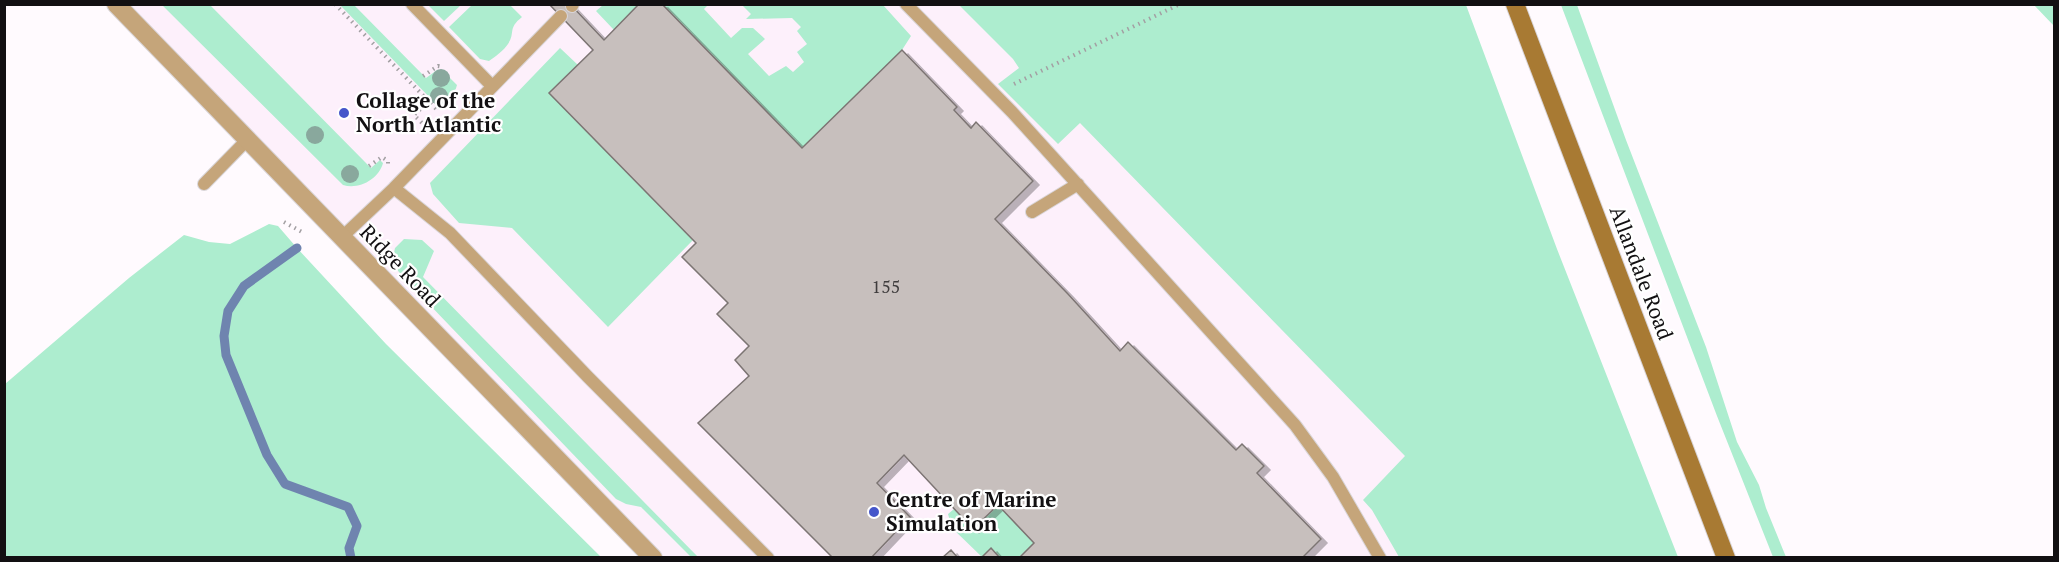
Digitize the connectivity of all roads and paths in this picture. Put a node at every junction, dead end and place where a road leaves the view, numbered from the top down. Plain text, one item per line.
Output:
1 (116, 4) edge
2 (335, 4) edge
3 (412, 4) edge
4 (906, 4) edge
5 (1180, 4) edge
6 (1515, 4) edge
7 (561, 16) dead end
8 (445, 67) dead end
9 (423, 76) dead end
10 (492, 86) junction
11 (994, 94) junction
12 (429, 101) junction
13 (446, 106) dead end
14 (440, 112) junction
15 (247, 140) junction
16 (369, 166) dead end
17 (388, 170) dead end
18 (204, 184) dead end
19 (1078, 184) junction
20 (394, 188) junction
21 (1032, 212) dead end
22 (341, 238) junction
23 (653, 558) edge
24 (768, 558) edge
25 (1380, 558) edge
26 (1726, 558) edge

1 - 15 street, Ridge Road
2 - 12 path
3 - 10 lane
4 - 11 lane
5 - 11 path
6 - 26 main road, Allandale Road
7 - 10 lane
8 - 9 path
10 - 20 lane
11 - 19 lane
12 - 14 path
12 - 14 path
13 - 14 path
15 - 18 lane
15 - 22 street, Ridge Road
16 - 17 path
19 - 21 lane
19 - 25 lane
20 - 22 lane
20 - 24 lane
22 - 23 street, Ridge Road

